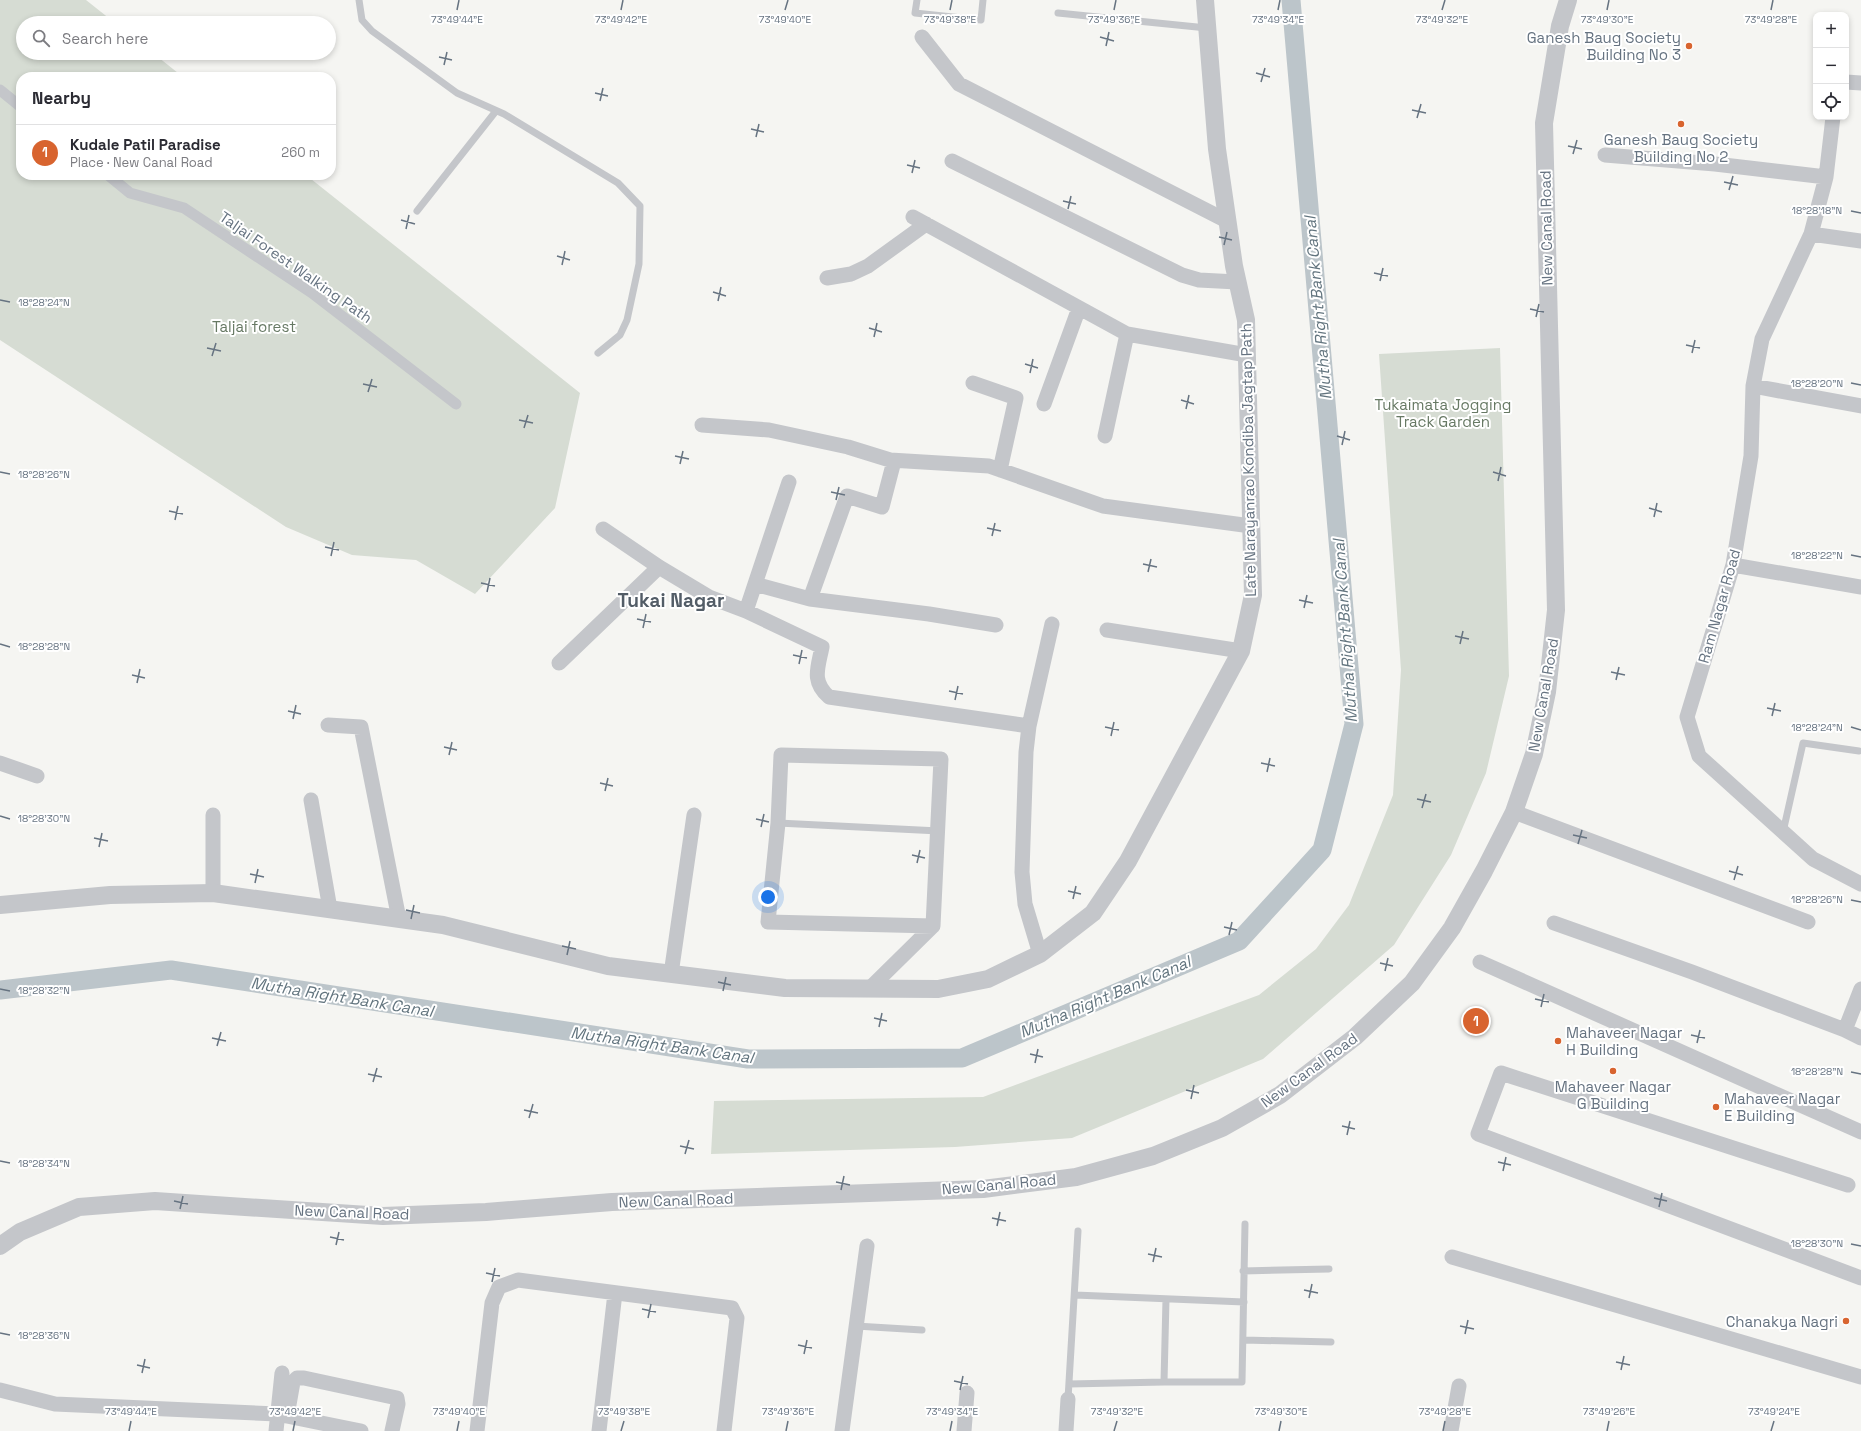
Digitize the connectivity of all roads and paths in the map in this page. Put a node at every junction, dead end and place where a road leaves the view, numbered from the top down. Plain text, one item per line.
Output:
1 (359, 0) edge
2 (917, 0) edge
3 (983, 0) edge
4 (1205, 0) edge
5 (1568, 0) edge
6 (1058, 13) dead end
7 (1208, 28) junction
8 (922, 37) dead end
9 (1849, 82) edge
10 (1861, 83) edge
11 (0, 90) edge
12 (16, 103) edge
13 (496, 111) junction
14 (1833, 120) edge
15 (1605, 155) dead end
16 (952, 161) dead end
17 (1826, 177) junction
18 (114, 180) edge
19 (417, 210) dead end
20 (913, 216) dead end
21 (1227, 221) junction
22 (926, 224) junction
23 (1811, 234) junction
24 (1861, 241) edge
25 (827, 278) dead end
26 (1238, 282) junction
27 (1079, 308) junction
28 (1127, 334) junction
29 (598, 353) dead end
30 (1247, 355) junction
31 (973, 383) dead end
32 (1753, 386) junction
33 (456, 404) dead end
34 (1044, 404) dead end
35 (1861, 406) edge
36 (702, 425) dead end
37 (1105, 436) dead end
38 (894, 461) junction
39 (1000, 470) junction
40 (790, 482) dead end
41 (1251, 526) junction
42 (603, 529) dead end
43 (1733, 565) junction
44 (659, 567) junction
45 (755, 584) junction
46 (1861, 587) edge
47 (810, 599) junction
48 (746, 611) junction
49 (1052, 624) dead end
50 (996, 625) dead end
51 (1107, 630) dead end
52 (1241, 651) junction
53 (559, 663) dead end
54 (328, 725) dead end
55 (1029, 726) junction
56 (1859, 751) dead end
57 (0, 763) edge
58 (37, 776) dead end
59 (311, 800) dead end
60 (1514, 812) junction
61 (694, 815) dead end
62 (213, 816) dead end
63 (778, 823) junction
64 (939, 830) junction
65 (1783, 832) junction
66 (1861, 884) edge
67 (213, 892) junction
68 (0, 905) edge
69 (330, 909) junction
70 (399, 919) junction
71 (1808, 922) dead end
72 (1554, 923) dead end
73 (933, 926) junction
74 (1040, 954) junction
75 (1480, 962) dead end
76 (671, 974) junction
77 (869, 989) junction
78 (1861, 989) edge
79 (1844, 1030) junction
80 (1861, 1038) edge
81 (1861, 1132) edge
82 (1848, 1185) dead end
83 (1245, 1224) dead end
84 (1078, 1231) dead end
85 (0, 1246) edge
86 (867, 1246) dead end
87 (1452, 1257) dead end
88 (1329, 1269) dead end
89 (1243, 1271) junction
90 (1861, 1278) edge
91 (615, 1294) junction
92 (1075, 1295) junction
93 (1166, 1298) junction
94 (1244, 1302) junction
95 (856, 1326) junction
96 (922, 1330) dead end
97 (1244, 1340) junction
98 (1331, 1342) dead end
99 (282, 1373) dead end
100 (1861, 1377) edge
101 (1164, 1382) junction
102 (1069, 1384) junction
103 (1459, 1386) dead end
104 (0, 1390) edge
105 (967, 1393) dead end
106 (1068, 1399) joint
107 (282, 1415) junction
108 (276, 1431) edge
109 (361, 1431) edge
110 (392, 1431) edge
111 (477, 1431) edge
112 (599, 1431) edge
113 (724, 1431) edge
114 (842, 1431) edge
115 (964, 1431) edge
116 (1066, 1431) edge
117 (1451, 1431) edge

1 - 13 lane
2 - 3 lane
4 - 7 street, Late Narayanrao Kondiba Jagtap Path
5 - 60 street, New Canal Road
6 - 7 lane
7 - 21 street, Late Narayanrao Kondiba Jagtap Path
8 - 21 street
9 - 10 street
11 - 12 street
13 - 19 lane
13 - 29 lane
14 - 17 street, Ram Nagar Road
15 - 17 street
16 - 26 street
17 - 23 street, Ram Nagar Road
18 - 33 street, Taljai Forest Walking Path
20 - 22 street
21 - 26 street, Late Narayanrao Kondiba Jagtap Path
22 - 25 street
22 - 27 street
23 - 24 street
23 - 32 street, Ram Nagar Road
26 - 30 street, Late Narayanrao Kondiba Jagtap Path
27 - 28 street
27 - 34 street
28 - 30 street
28 - 37 street
30 - 41 street, Late Narayanrao Kondiba Jagtap Path
31 - 39 street
32 - 35 street
32 - 43 street, Ram Nagar Road
36 - 38 street
38 - 39 street
38 - 47 street
39 - 41 street
40 - 45 street
41 - 52 street, Late Narayanrao Kondiba Jagtap Path
42 - 44 street
43 - 46 street
43 - 65 street, Ram Nagar Road
44 - 48 street
44 - 53 street
45 - 47 street
45 - 48 street
47 - 50 street
48 - 55 street
49 - 55 street
51 - 52 street
52 - 74 street, Late Narayanrao Kondiba Jagtap Path
54 - 70 street
55 - 74 street
56 - 65 lane
57 - 58 street
59 - 69 street
60 - 71 street
60 - 85 street, New Canal Road
61 - 76 street
62 - 67 street
63 - 64 lane
63 - 64 street
63 - 73 street
64 - 73 street
65 - 66 street, Ram Nagar Road
67 - 68 street, Late Narayanrao Kondiba Jagtap Path
67 - 69 street, Late Narayanrao Kondiba Jagtap Path
69 - 70 street, Late Narayanrao Kondiba Jagtap Path
70 - 76 street, Late Narayanrao Kondiba Jagtap Path
72 - 79 street
73 - 77 street
74 - 77 street, Late Narayanrao Kondiba Jagtap Path
75 - 81 street
76 - 77 street, Late Narayanrao Kondiba Jagtap Path
78 - 79 street
79 - 80 street
82 - 90 street
83 - 89 lane
84 - 92 lane
86 - 95 street
87 - 100 street
88 - 89 lane
89 - 94 lane
91 - 111 street
91 - 112 street
91 - 113 street
92 - 93 lane
92 - 102 lane
93 - 94 lane
93 - 101 lane
94 - 97 lane
95 - 96 lane
95 - 114 street
97 - 98 lane
97 - 101 lane
99 - 107 street
101 - 102 lane
102 - 106 lane
103 - 117 street
104 - 107 street
105 - 115 street
106 - 116 street
107 - 108 street
107 - 109 street
107 - 110 street

